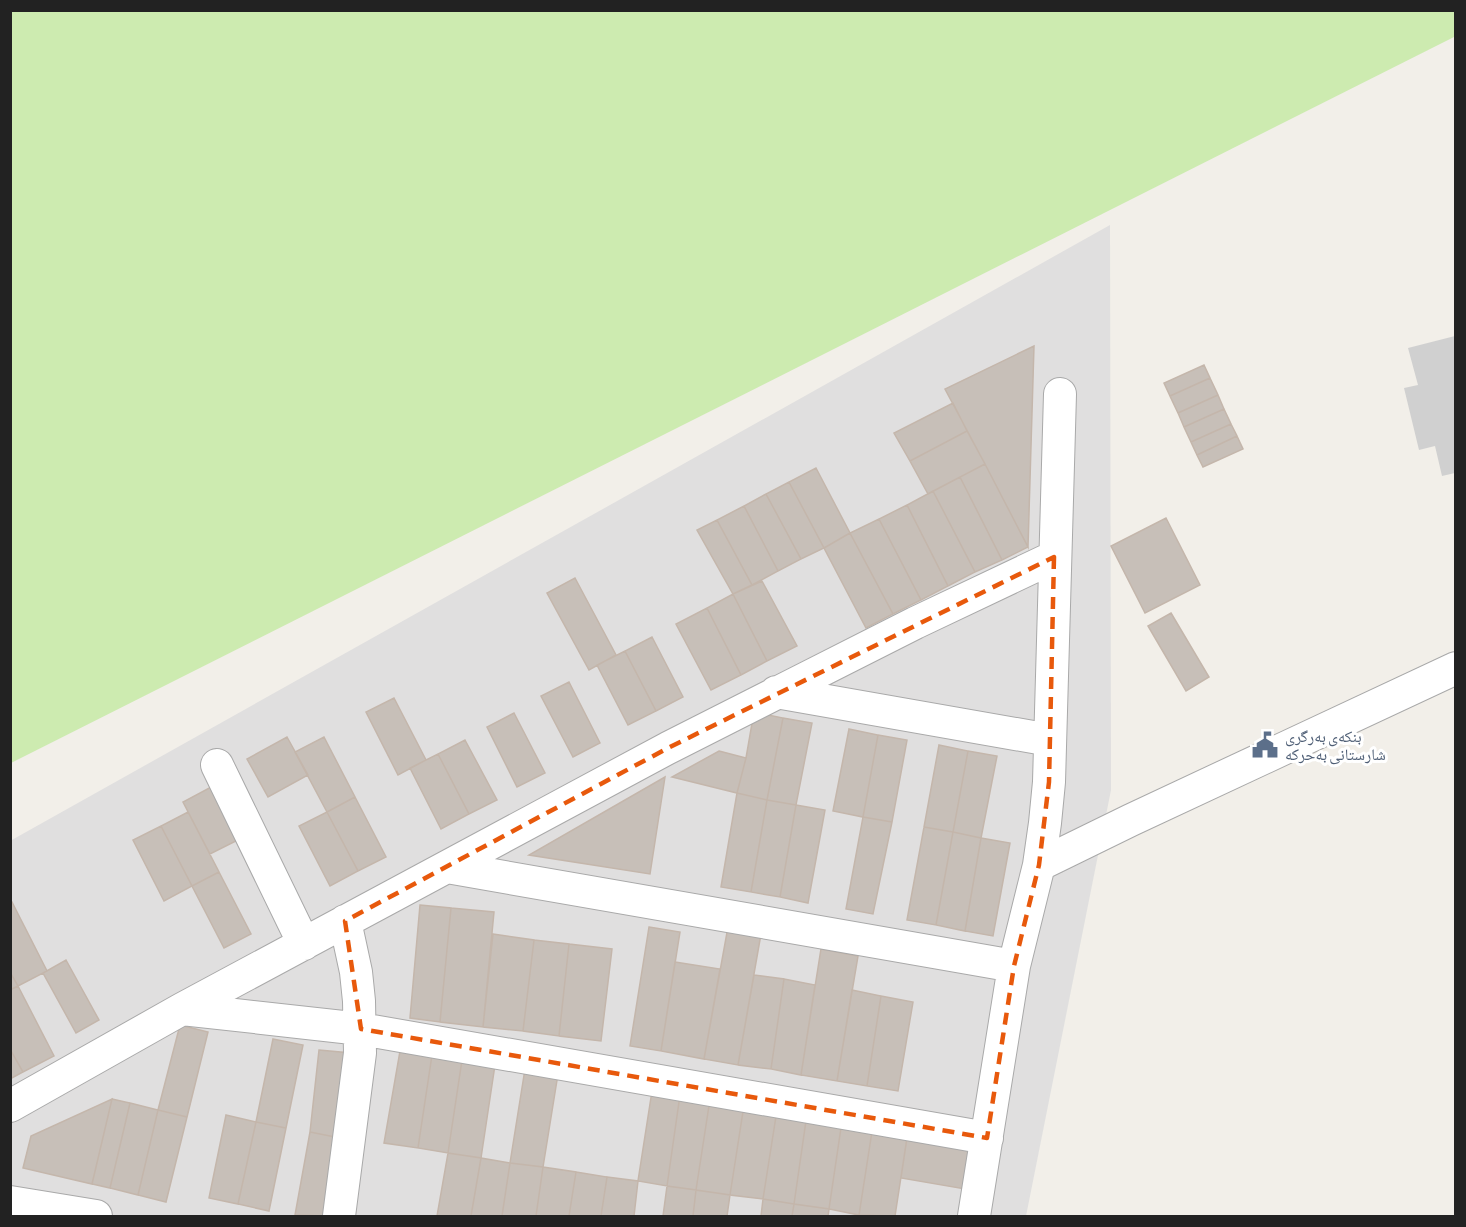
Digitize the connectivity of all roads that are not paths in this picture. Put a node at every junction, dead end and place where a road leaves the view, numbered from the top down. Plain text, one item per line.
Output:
1 (1060, 394) dead end
2 (1054, 557) junction
3 (1455, 668) edge
4 (777, 692) junction
5 (1050, 740) junction
6 (217, 765) dead end
7 (1039, 865) junction
8 (447, 867) junction
9 (345, 921) junction
10 (304, 944) junction
11 (1014, 966) junction
12 (182, 1010) junction
13 (361, 1029) junction
14 (10, 1106) edge
15 (987, 1138) junction
16 (10, 1202) edge
17 (96, 1216) edge
18 (339, 1216) edge
19 (974, 1216) edge

1 - 2 street
2 - 4 street
2 - 5 street
3 - 7 street
4 - 5 street
4 - 8 street
5 - 7 street
6 - 10 street
7 - 11 street
8 - 9 street
8 - 11 street
9 - 10 street
9 - 13 street
10 - 12 street
11 - 15 street
12 - 13 street
12 - 14 street
13 - 15 street
13 - 18 street
15 - 19 street
16 - 17 street

